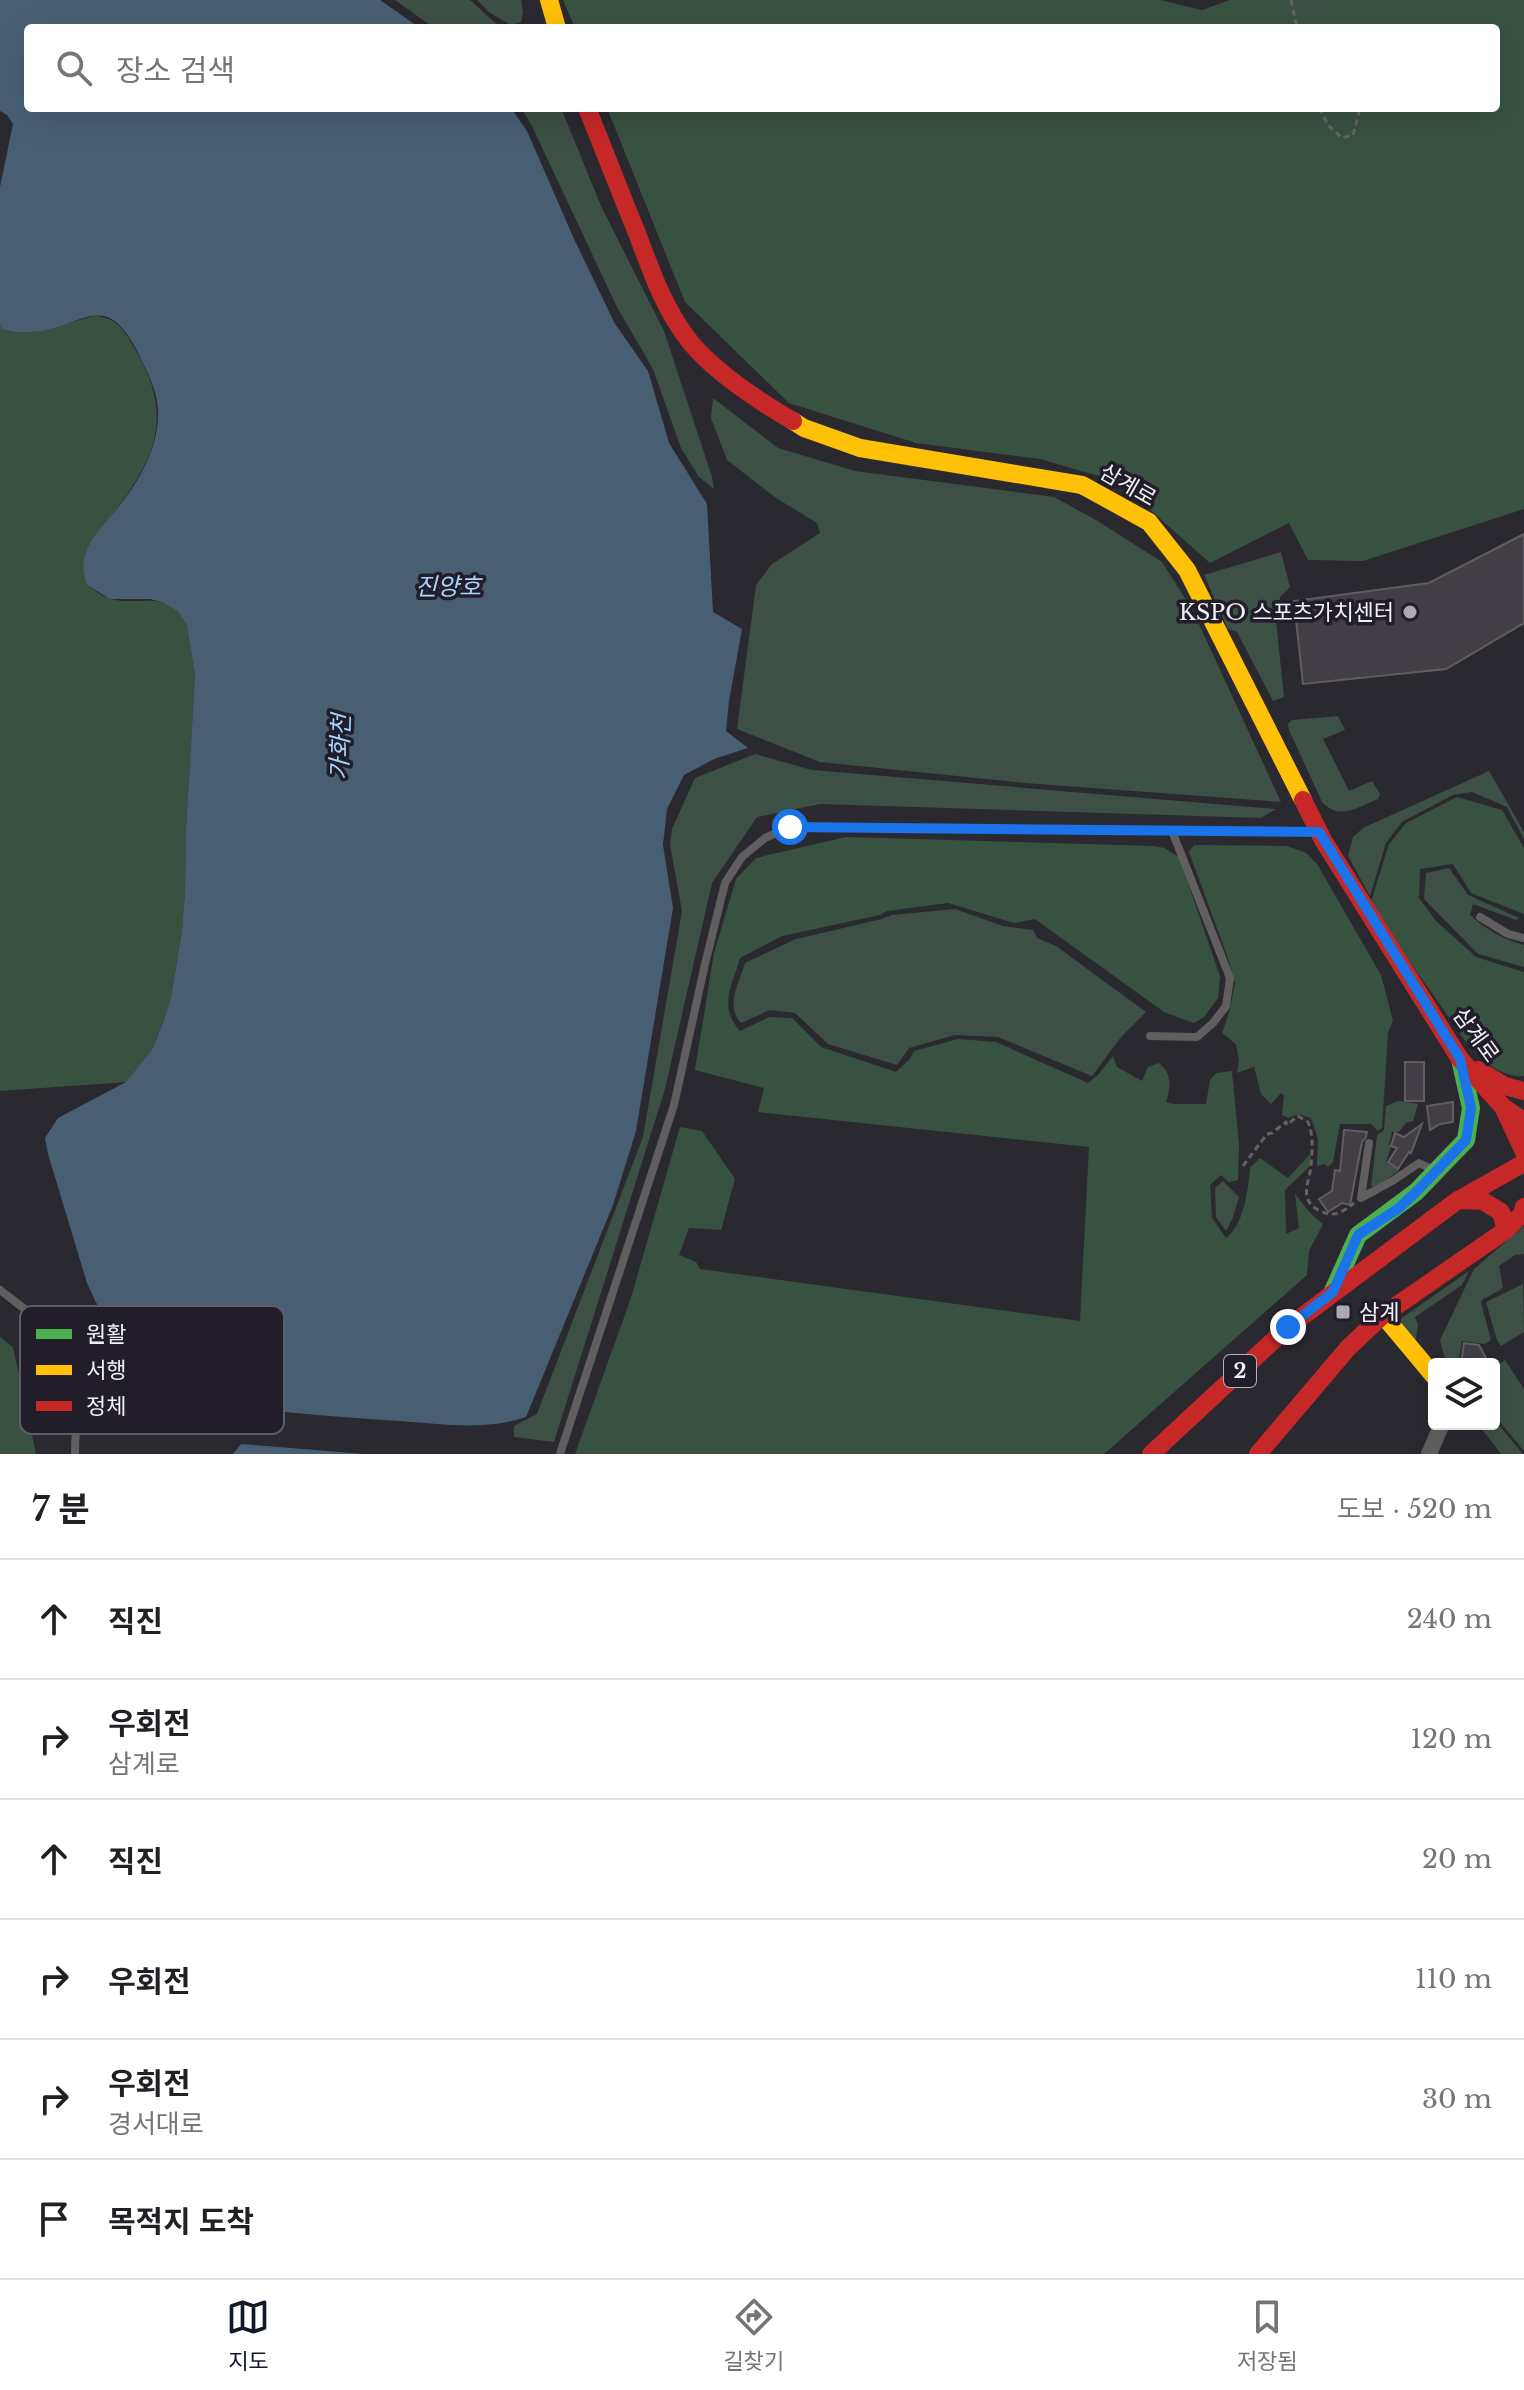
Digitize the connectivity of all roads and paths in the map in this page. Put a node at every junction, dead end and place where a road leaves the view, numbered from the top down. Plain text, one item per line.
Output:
1 (549, 0) edge
2 (1291, 0) edge
3 (556, 24) edge
4 (1296, 24) edge
5 (589, 112) edge
6 (1321, 112) edge
7 (1359, 112) edge
8 (1172, 831) junction
9 (1319, 832) junction
10 (1480, 917) dead end
11 (1524, 938) edge
12 (1150, 1036) dead end
13 (1460, 1059) junction
14 (1524, 1091) edge
15 (1503, 1107) junction
16 (1524, 1121) edge
17 (1369, 1143) dead end
18 (1524, 1152) edge
19 (1524, 1163) edge
20 (1243, 1166) dead end
21 (1436, 1171) junction
22 (1361, 1198) junction
23 (1458, 1200) junction
24 (1524, 1207) edge
25 (1506, 1230) junction
26 (0, 1290) edge
27 (1333, 1292) junction
28 (21, 1306) edge
29 (1383, 1315) junction
30 (1428, 1369) edge
31 (1439, 1430) edge
32 (76, 1434) edge
33 (75, 1454) edge
34 (560, 1454) edge
35 (1151, 1454) edge
36 (1258, 1454) edge
37 (1429, 1454) edge

1 - 3 street
2 - 4 path
5 - 9 street, 삼계로
6 - 7 path
8 - 9 lane
8 - 12 lane
8 - 34 lane
9 - 13 street, 삼계로
10 - 11 lane
13 - 14 street
13 - 15 street, 삼계로
13 - 21 street
15 - 16 street
15 - 18 street, 삼계로
17 - 22 lane
19 - 23 street, 2
20 - 22 path
21 - 22 lane
21 - 27 street
23 - 25 street
23 - 27 street, 2
24 - 25 street
25 - 29 street
26 - 28 lane
27 - 35 street, 2
29 - 30 street
29 - 36 street
31 - 37 street
32 - 33 lane

